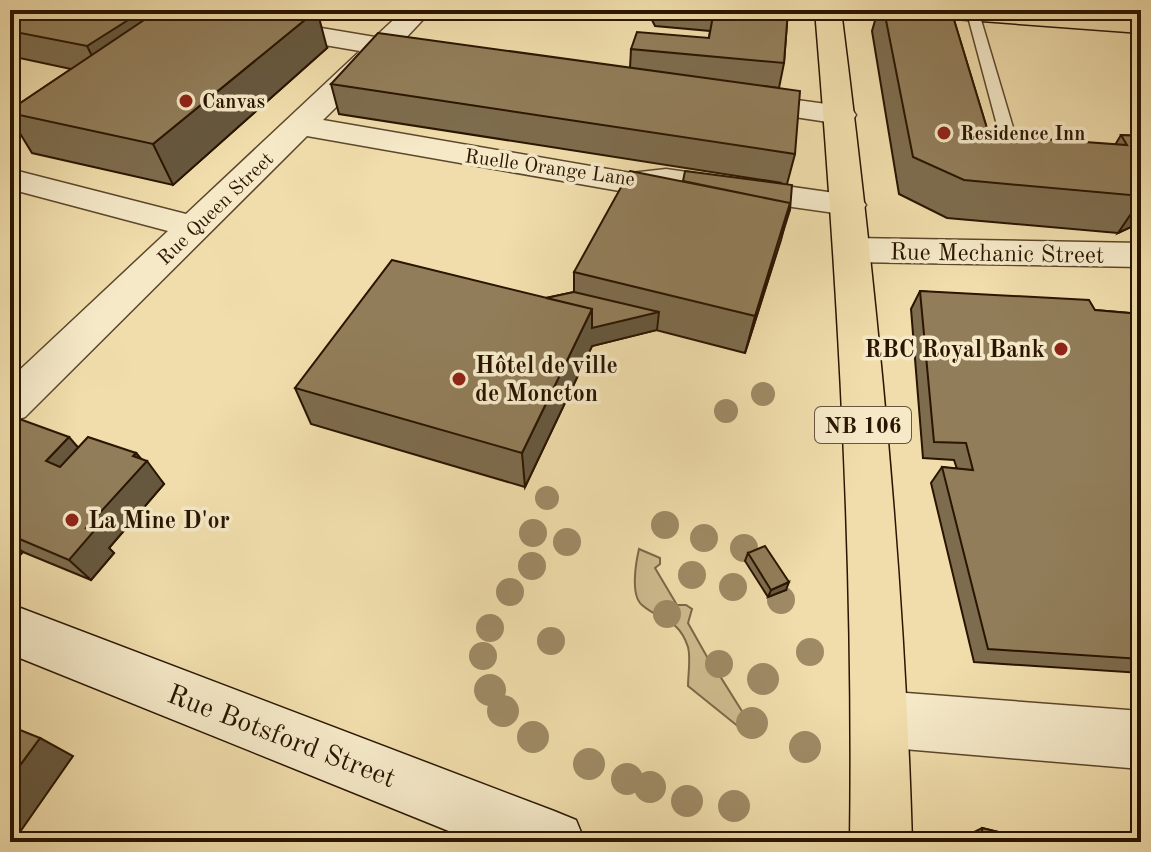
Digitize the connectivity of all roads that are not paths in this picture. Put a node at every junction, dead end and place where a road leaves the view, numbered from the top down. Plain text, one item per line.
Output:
1 (167, 10) edge
2 (419, 10) edge
3 (828, 10) edge
4 (941, 10) edge
5 (973, 13) junction
6 (1141, 25) edge
7 (379, 47) junction
8 (457, 59) edge
9 (705, 96) edge
10 (841, 115) junction
11 (300, 125) junction
12 (1012, 151) edge
13 (10, 179) edge
14 (849, 205) junction
15 (194, 227) junction
16 (853, 250) junction
17 (1141, 255) edge
18 (10, 405) edge
19 (10, 629) edge
20 (880, 719) junction
21 (1141, 740) edge
22 (554, 842) edge
23 (881, 842) edge

1 - 7 street
2 - 7 street, Rue Queen Street
3 - 10 main road, NB 106
4 - 5 main road
5 - 6 main road
5 - 12 lane
7 - 8 street
7 - 11 street, Rue Queen Street
9 - 10 street
10 - 14 main road, NB 106
11 - 14 street, Ruelle Orange Lane
11 - 15 street, Rue Queen Street
13 - 15 street
14 - 16 main road, NB 106
15 - 18 street, Rue Queen Street
16 - 17 street, Rue Mechanic Street
16 - 20 main road, NB 106
19 - 22 street, Rue Botsford Street
20 - 21 street
20 - 23 main road, NB 106

